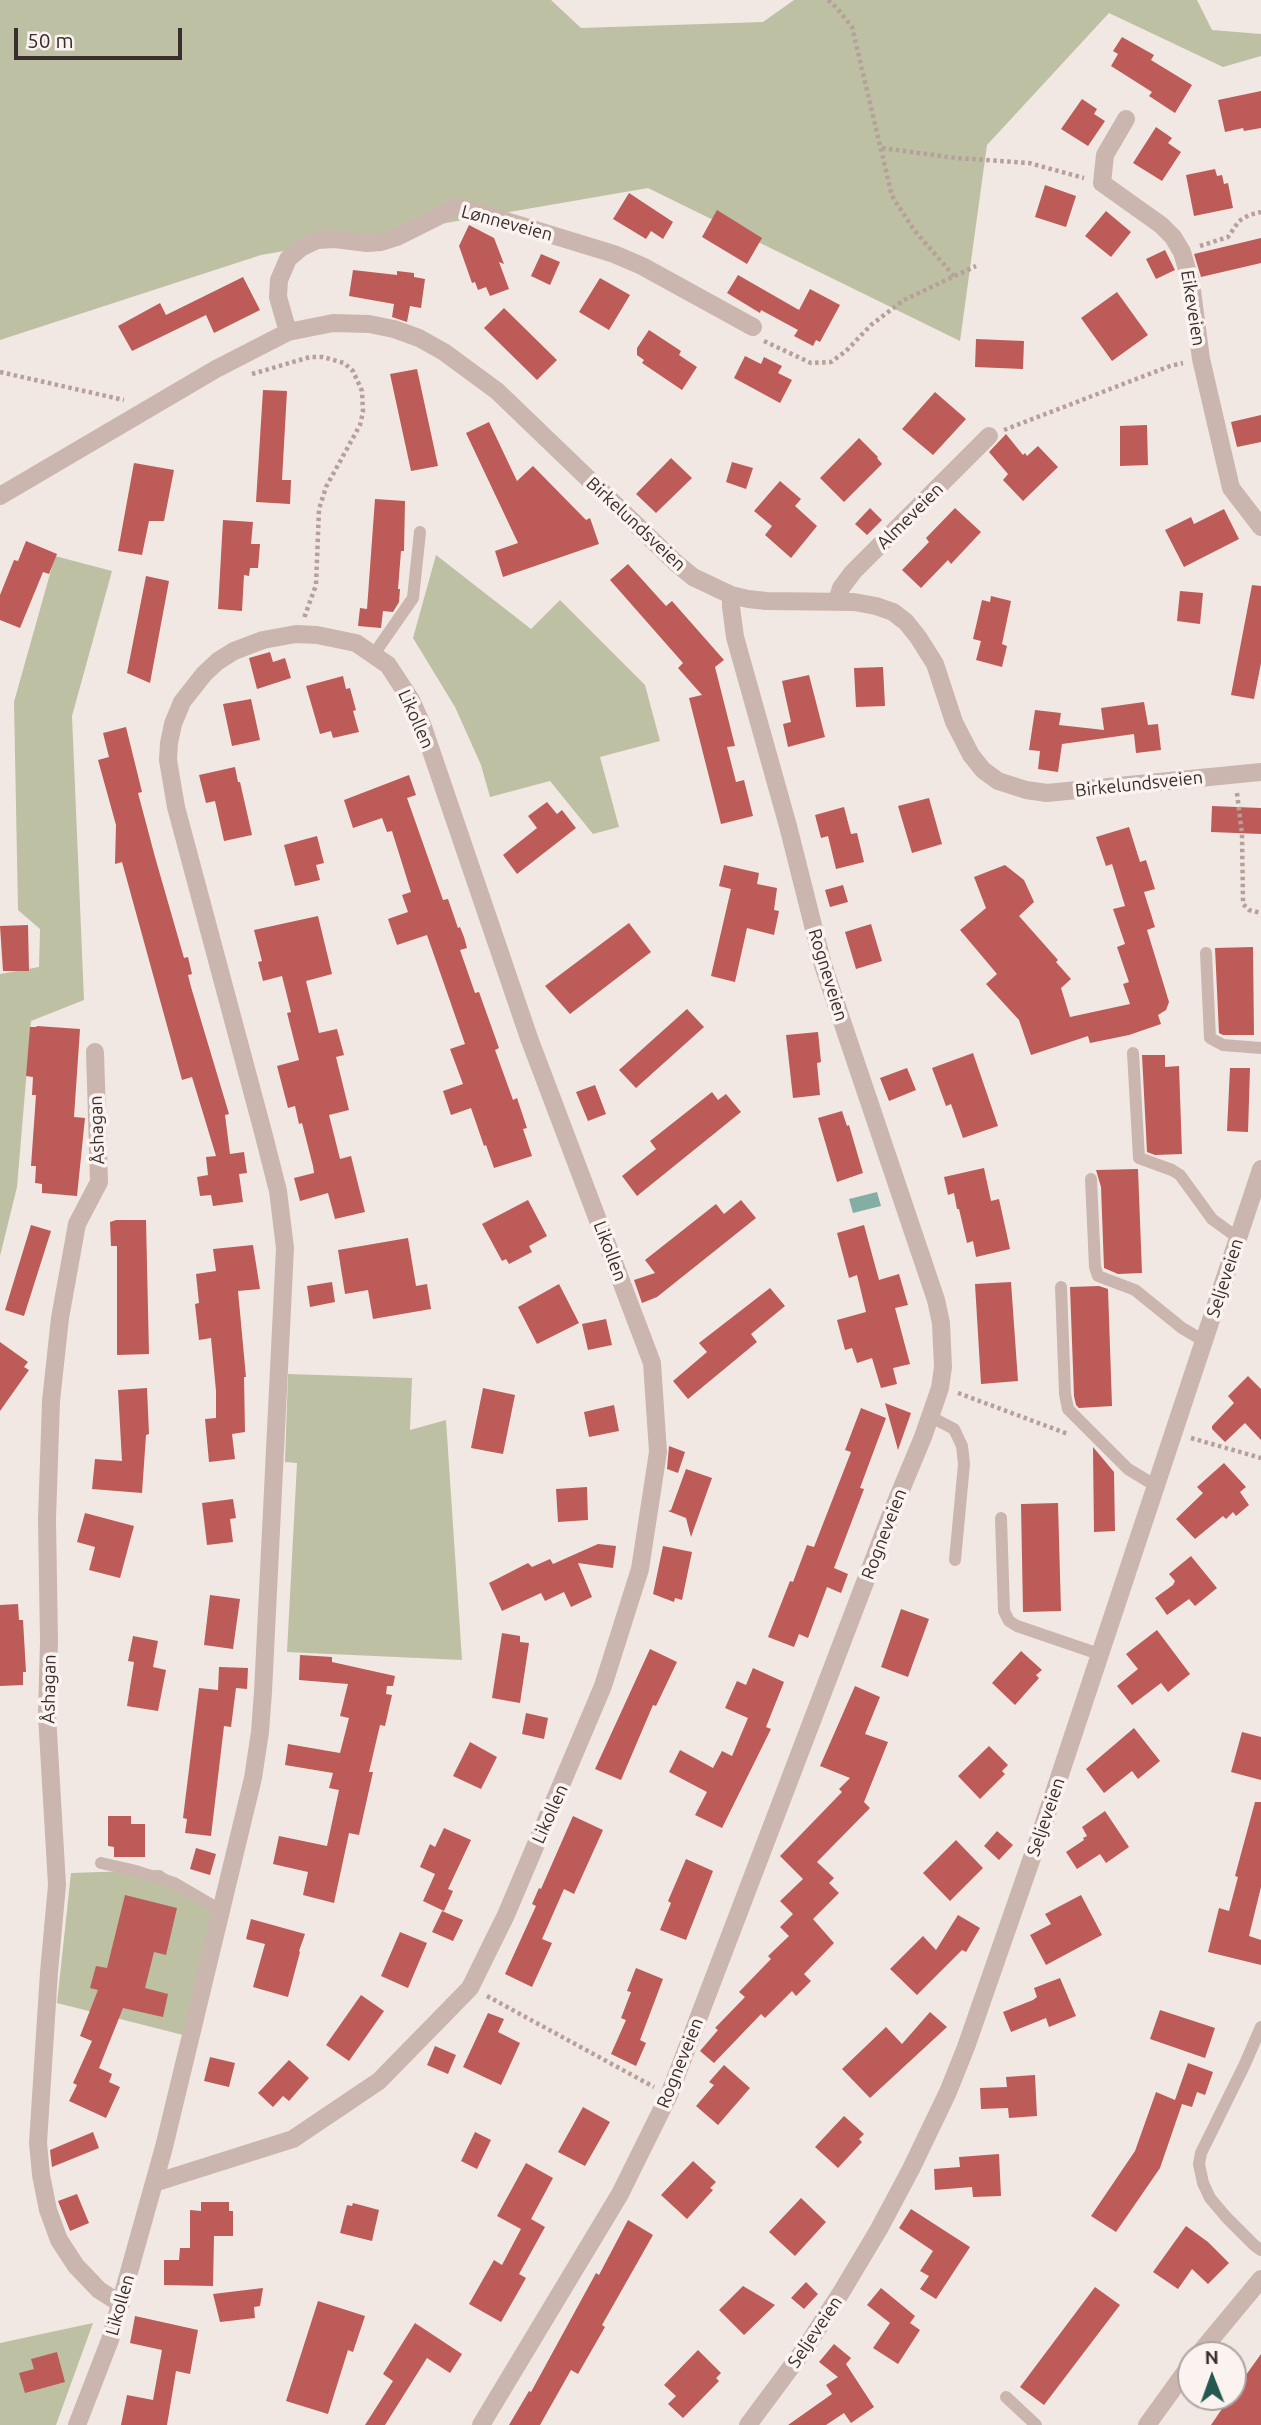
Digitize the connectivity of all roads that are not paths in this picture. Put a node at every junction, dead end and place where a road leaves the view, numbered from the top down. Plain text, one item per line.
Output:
1 (1126, 118) dead end
2 (753, 327) road end
3 (288, 332) junction
4 (989, 436) road end
5 (0, 496) edge
6 (1261, 527) edge
7 (420, 532) dead end
8 (732, 595) junction
9 (838, 601) junction
10 (374, 654) junction
11 (1261, 772) edge
12 (1206, 953) dead end
13 (1261, 1048) edge
14 (95, 1052) dead end
15 (1133, 1053) dead end
16 (1261, 1169) edge
17 (1091, 1179) dead end
18 (1238, 1238) junction
19 (1061, 1287) dead end
20 (1204, 1341) junction
21 (931, 1417) junction
22 (1156, 1486) junction
23 (1002, 1518) dead end
24 (955, 1560) dead end
25 (1099, 1654) junction
26 (101, 1863) dead end
27 (222, 1911) junction
28 (1261, 2027) edge
29 (154, 2183) junction
30 (1261, 2250) edge
31 (1261, 2279) edge
32 (121, 2304) junction
33 (1210, 2341) edge
34 (1177, 2383) edge
35 (1006, 2397) dead end
36 (77, 2425) edge
37 (481, 2425) edge
38 (748, 2425) edge
39 (1036, 2425) edge
40 (1147, 2425) edge

1 - 6 street, Eikeveien
2 - 3 street, Lønneveien
3 - 5 street, Birkelundsveien
3 - 8 street, Birkelundsveien
4 - 9 street, Almeveien
7 - 10 lane
8 - 9 street, Birkelundsveien
8 - 21 street, Rogneveien
9 - 11 street, Birkelundsveien
10 - 27 street, Likollen
10 - 29 street, Likollen
12 - 13 lane
14 - 32 street, Åshagan
15 - 18 lane
16 - 18 street, Seljeveien
17 - 20 lane
18 - 20 street, Seljeveien
19 - 22 lane
20 - 22 street, Seljeveien
21 - 24 lane
21 - 37 street, Rogneveien
22 - 25 street, Seljeveien
23 - 25 lane
25 - 38 street, Seljeveien
26 - 27 lane
27 - 29 street, Likollen
28 - 30 lane
29 - 32 street, Likollen
31 - 33 street
32 - 36 street, Likollen
34 - 40 street
35 - 39 lane

